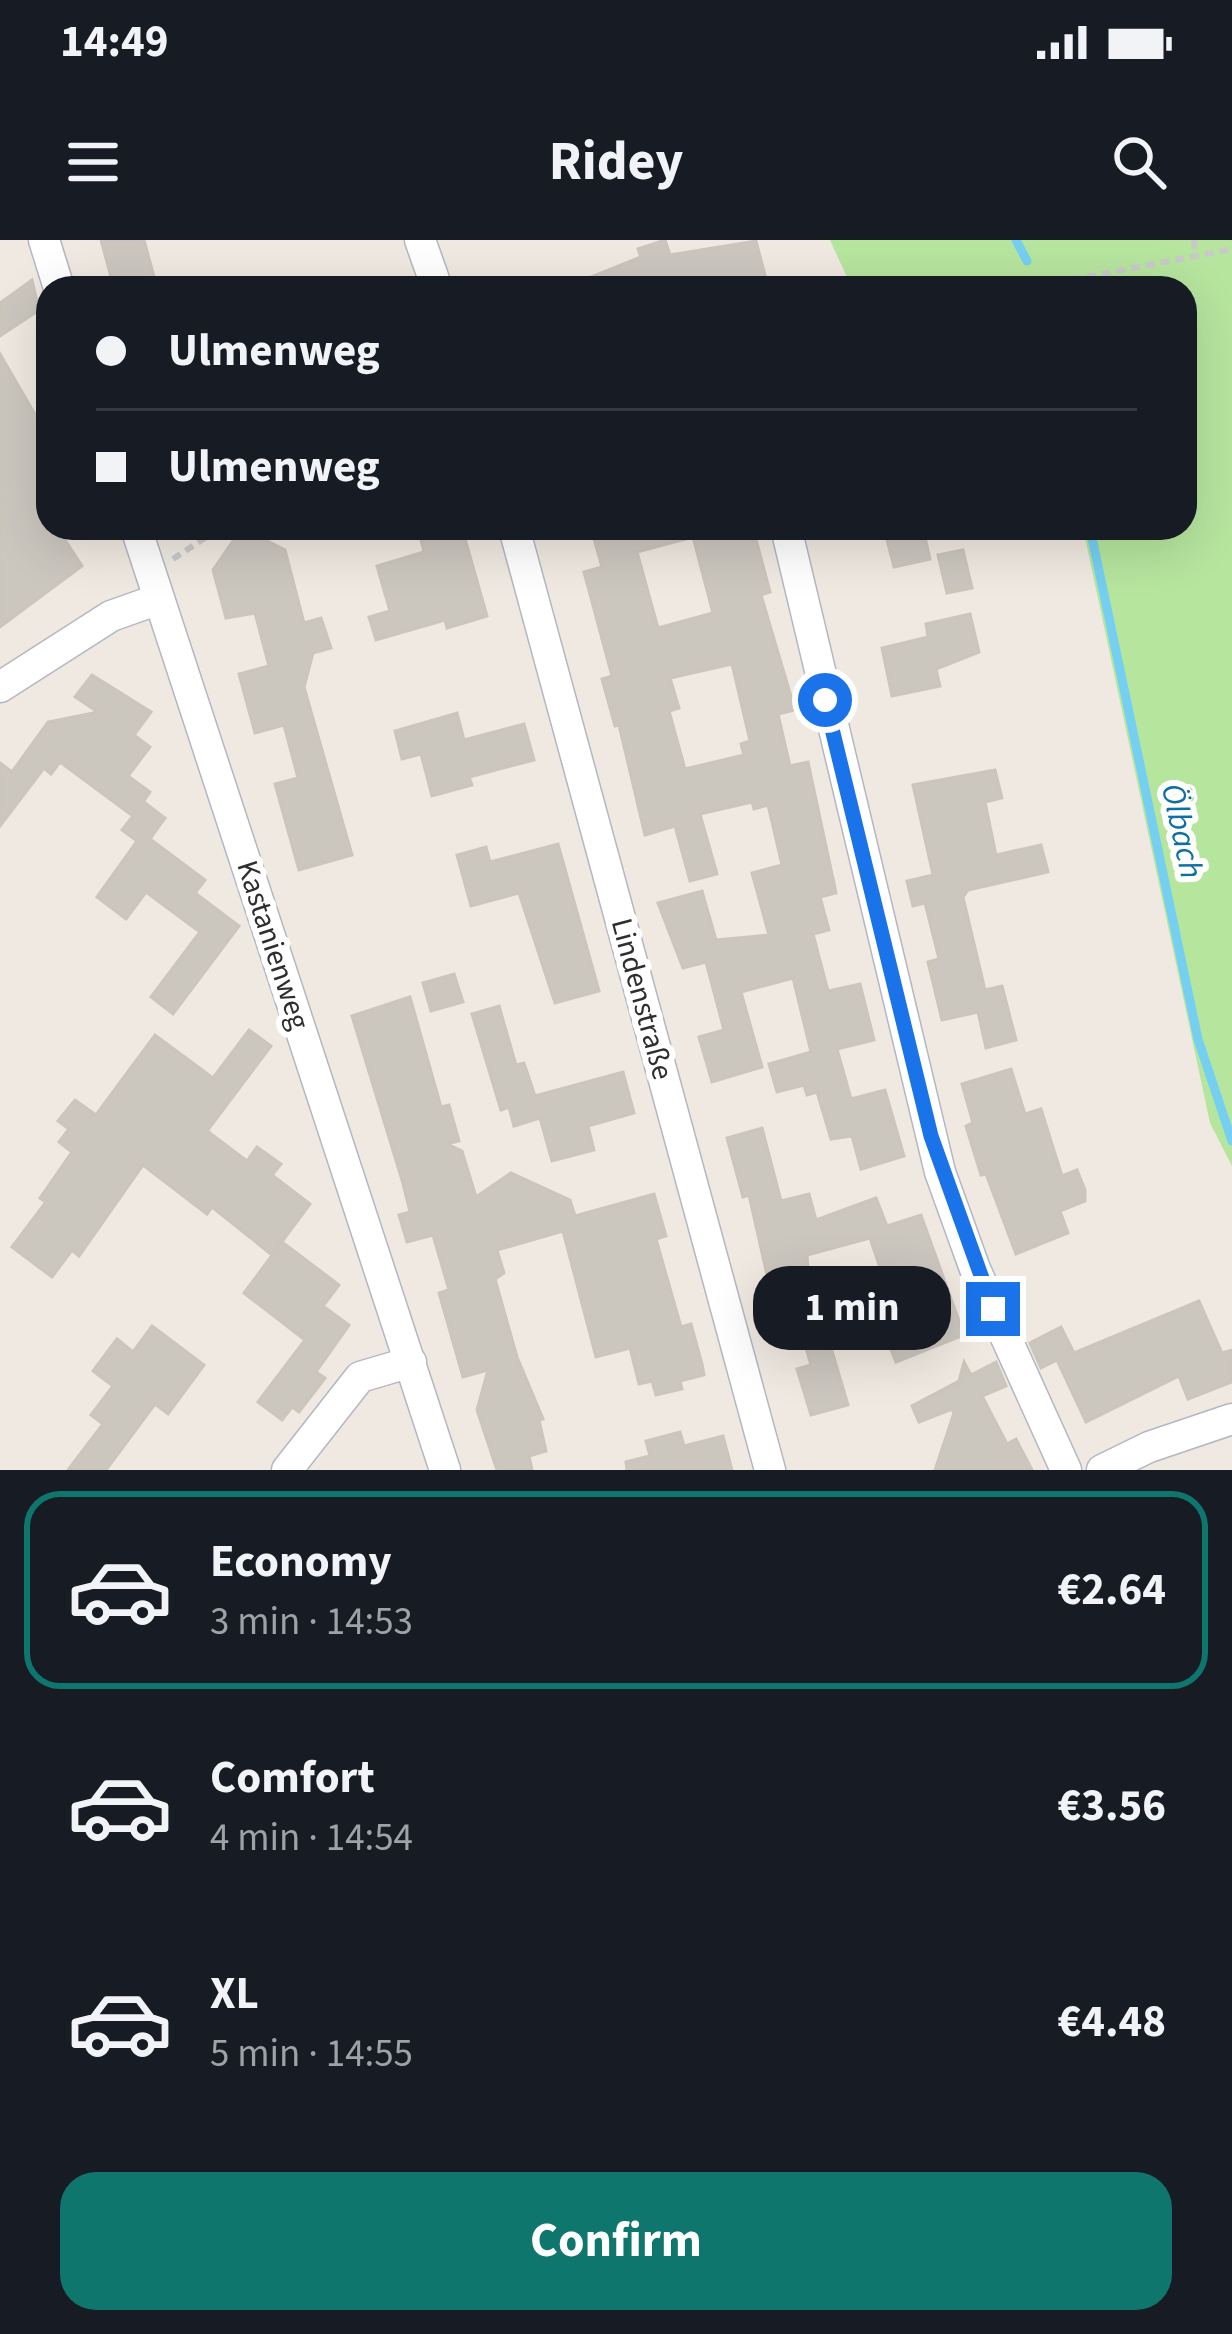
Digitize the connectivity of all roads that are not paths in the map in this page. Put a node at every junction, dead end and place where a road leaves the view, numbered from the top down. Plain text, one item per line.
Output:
1 (44, 240) edge
2 (420, 240) edge
3 (55, 276) edge
4 (433, 276) edge
5 (140, 540) edge
6 (517, 540) edge
7 (789, 540) edge
8 (154, 585) junction
9 (0, 687) edge
10 (411, 1362) junction
11 (1232, 1419) edge
12 (1154, 1458) edge
13 (287, 1470) edge
14 (445, 1470) edge
15 (770, 1470) edge
16 (1066, 1470) edge
17 (1102, 1470) edge

1 - 3 street
2 - 4 street
5 - 8 street, Kastanienweg
6 - 15 street, Lindenstraße
7 - 16 street
8 - 9 street
8 - 10 street, Kastanienweg
10 - 13 street
10 - 14 street, Kastanienweg
11 - 12 street
12 - 17 street

